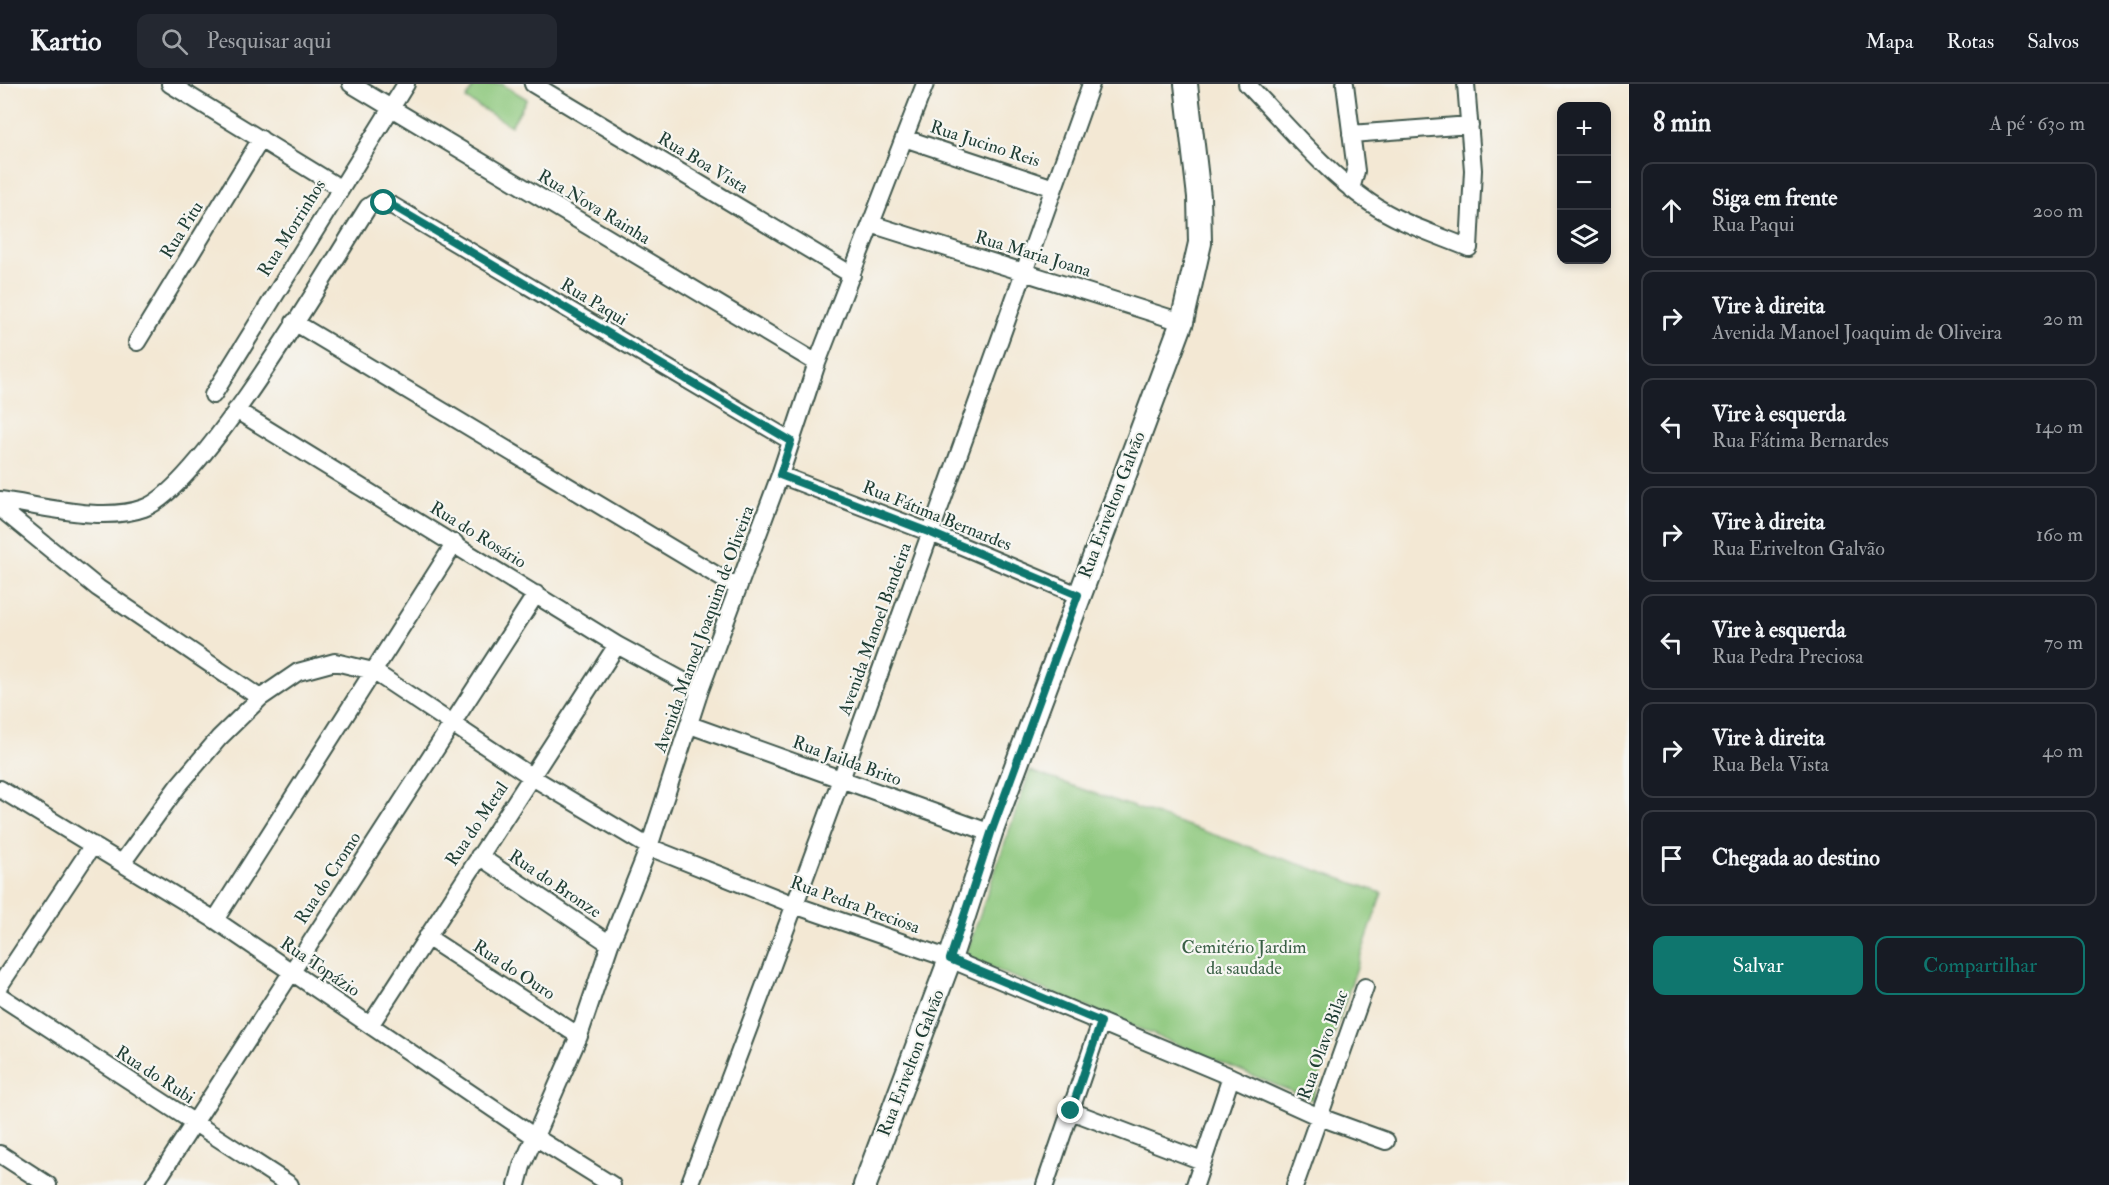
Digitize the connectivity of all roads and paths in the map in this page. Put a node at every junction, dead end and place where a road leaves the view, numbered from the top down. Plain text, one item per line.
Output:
1 (170, 84) edge
2 (351, 84) edge
3 (406, 84) edge
4 (534, 84) edge
5 (925, 84) edge
6 (1091, 84) edge
7 (1186, 84) edge
8 (1247, 84) edge
9 (1345, 84) edge
10 (1466, 84) edge
11 (391, 108) junction
12 (1470, 125) junction
13 (1351, 134) junction
14 (904, 138) junction
15 (261, 140) junction
16 (340, 188) junction
17 (1054, 188) junction
18 (1351, 189) junction
19 (872, 224) junction
20 (1025, 272) junction
21 (852, 275) junction
22 (294, 322) junction
23 (1182, 322) junction
24 (137, 342) dead end
25 (817, 363) junction
26 (213, 395) dead end
27 (236, 410) junction
28 (791, 441) junction
29 (780, 475) junction
30 (0, 500) edge
31 (0, 508) edge
32 (931, 533) junction
33 (454, 543) junction
34 (738, 588) junction
35 (536, 594) junction
36 (1078, 595) junction
37 (616, 645) junction
38 (373, 672) junction
39 (700, 690) junction
40 (260, 698) junction
41 (452, 724) junction
42 (690, 725) junction
43 (532, 777) junction
44 (840, 779) junction
45 (0, 789) edge
46 (991, 833) junction
47 (93, 845) junction
48 (649, 847) junction
49 (479, 856) junction
50 (122, 863) junction
51 (797, 906) junction
52 (214, 920) junction
53 (427, 937) junction
54 (610, 944) junction
55 (950, 959) junction
56 (292, 971) junction
57 (0, 985) edge
58 (1365, 987) dead end
59 (0, 996) edge
60 (1101, 1022) junction
61 (371, 1024) junction
62 (579, 1036) junction
63 (1231, 1077) junction
64 (1071, 1111) junction
65 (1317, 1116) junction
66 (193, 1123) junction
67 (535, 1137) junction
68 (1386, 1141) dead end
69 (0, 1154) edge
70 (1203, 1161) junction
71 (48, 1185) edge
72 (154, 1185) edge
73 (290, 1185) edge
74 (517, 1185) edge
75 (612, 1185) edge
76 (689, 1185) edge
77 (865, 1185) edge
78 (1045, 1185) edge
79 (1195, 1185) edge
80 (1295, 1185) edge

1 - 15 street
2 - 11 street, Rua Nova Rainha
3 - 11 street, Rua Morrinhos
4 - 21 street, Rua Boa Vista
5 - 14 street, Avenida Manoel Joaquim de Oliveira
6 - 17 street, Avenida Manoel Bandeira
7 - 23 main road, Rua Erivelton Galvão
8 - 18 street
9 - 13 street
10 - 12 street
11 - 16 street, Rua Morrinhos
11 - 25 street, Rua Nova Rainha
12 - 13 street
12 - 18 street
13 - 18 street
14 - 17 street, Rua Jucino Reis
14 - 19 street, Avenida Manoel Joaquim de Oliveira
15 - 16 street
15 - 24 street, Rua Pitu
16 - 26 street, Rua Morrinhos
17 - 20 street, Avenida Manoel Bandeira
19 - 20 street, Rua Maria Joana
19 - 21 street, Avenida Manoel Joaquim de Oliveira
20 - 23 street, Rua Maria Joana
20 - 32 street, Avenida Manoel Bandeira
21 - 25 street, Avenida Manoel Joaquim de Oliveira
22 - 27 street
22 - 28 street, Rua Paqui
22 - 34 street
23 - 36 main road, Rua Erivelton Galvão
25 - 28 street, Avenida Manoel Joaquim de Oliveira
27 - 30 street
27 - 33 street, Rua do Rosário
28 - 29 street, Avenida Manoel Joaquim de Oliveira
29 - 32 street, Rua Fátima Bernardes
29 - 34 street, Avenida Manoel Joaquim de Oliveira
31 - 40 street
32 - 36 street, Rua Fátima Bernardes
32 - 44 street, Avenida Manoel Bandeira
33 - 35 street, Rua do Rosário
33 - 38 street
34 - 39 street, Avenida Manoel Joaquim de Oliveira
35 - 37 street, Rua do Rosário
35 - 41 street, Rua do Cromo
36 - 46 main road, Rua Erivelton Galvão
37 - 39 street, Rua do Rosário
37 - 43 street, Rua do Metal
38 - 40 street, Rua Pedra Preciosa
38 - 41 street, Rua Pedra Preciosa
38 - 52 street
39 - 42 street, Avenida Manoel Joaquim de Oliveira
40 - 50 street
41 - 43 street, Rua Pedra Preciosa
41 - 56 street, Rua do Cromo
42 - 44 street, Rua Jailda Brito
42 - 48 street, Avenida Manoel Joaquim de Oliveira
43 - 48 street, Rua Pedra Preciosa
43 - 49 street, Rua do Metal
44 - 46 street, Rua Jailda Brito
44 - 51 street, Avenida Manoel Bandeira
45 - 47 street, Rua Topázio
46 - 55 main road, Rua Erivelton Galvão
47 - 50 street, Rua Topázio
47 - 57 street
48 - 51 street, Rua Pedra Preciosa
48 - 54 street, Avenida Manoel Joaquim de Oliveira
49 - 53 street, Rua do Metal
49 - 54 street, Rua do Bronze
50 - 52 street, Rua Topázio
51 - 55 street, Rua Pedra Preciosa
51 - 76 street, Avenida Manoel Bandeira
52 - 56 street, Rua Topázio
53 - 61 street, Rua do Metal
53 - 62 street, Rua do Ouro
54 - 62 street, Avenida Manoel Joaquim de Oliveira
55 - 60 street, Rua Pedra Preciosa
55 - 77 main road, Rua Erivelton Galvão
56 - 61 street, Rua Topázio
56 - 66 street, Rua do Cromo
58 - 65 street, Rua Olavo Bilac
59 - 66 street, Rua do Rubi
60 - 63 street, Rua Pedra Preciosa
60 - 64 street
61 - 67 street, Rua Topázio
62 - 67 street, Avenida Manoel Joaquim de Oliveira
63 - 65 street, Rua Pedra Preciosa
63 - 70 street
64 - 70 street
64 - 78 street
65 - 68 street, Rua Pedra Preciosa
65 - 80 street
66 - 72 street, Rua do Cromo
66 - 73 street, Rua do Rubi
67 - 74 street, Avenida Manoel Joaquim de Oliveira
67 - 75 street, Rua Topázio
69 - 71 street
70 - 79 street

